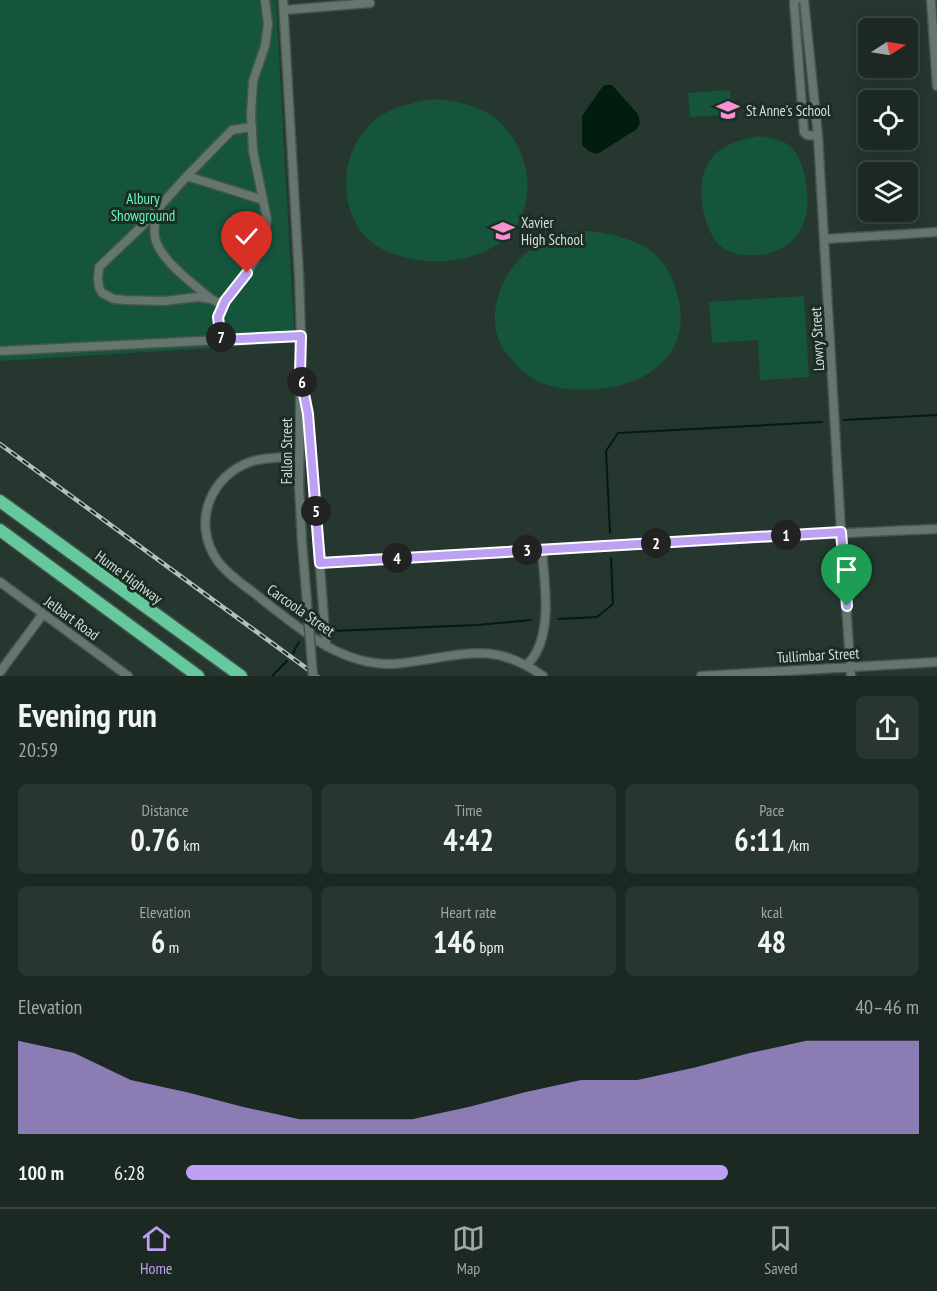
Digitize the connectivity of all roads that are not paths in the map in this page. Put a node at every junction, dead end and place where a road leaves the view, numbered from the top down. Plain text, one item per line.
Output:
1 (265, 0) edge
2 (284, 0) edge
3 (795, 0) edge
4 (804, 0) edge
5 (931, 0) edge
6 (370, 3) dead end
7 (284, 10) junction
8 (935, 20) edge
9 (937, 86) edge
10 (252, 127) junction
11 (818, 136) junction
12 (187, 176) junction
13 (263, 200) junction
14 (157, 209) junction
15 (937, 232) edge
16 (825, 239) junction
17 (211, 299) junction
18 (223, 305) junction
19 (301, 336) junction
20 (221, 340) junction
21 (0, 351) edge
22 (300, 374) junction
23 (299, 457) junction
24 (0, 501) edge
25 (937, 528) edge
26 (0, 530) edge
27 (841, 532) junction
28 (542, 549) junction
29 (320, 563) junction
30 (0, 582) edge
31 (43, 614) junction
32 (326, 645) junction
33 (937, 662) edge
34 (527, 665) junction
35 (851, 671) edge
36 (0, 672) edge
37 (128, 676) edge
38 (198, 676) edge
39 (241, 676) edge
40 (313, 676) edge
41 (543, 676) edge
42 (701, 676) edge

1 - 10 street
2 - 7 street, Fallon Street
3 - 11 street
4 - 11 street, Lowry Street
5 - 8 street
6 - 7 street
7 - 19 street, Fallon Street
8 - 9 street
10 - 12 street
10 - 13 street
11 - 16 street, Lowry Street
12 - 13 street
12 - 14 street
13 - 18 street
14 - 17 street
14 - 17 street
15 - 16 street
16 - 27 street, Lowry Street
17 - 18 street
18 - 20 street
19 - 20 street
19 - 22 street, Fallon Street
20 - 21 street
22 - 23 street, Fallon Street
22 - 29 street
23 - 32 street, Carcoola Street
23 - 40 street, Fallon Street, bridge
24 - 39 highway, Hume Highway
25 - 27 street
26 - 38 highway
27 - 28 street
27 - 35 street, Lowry Street
28 - 29 street
28 - 34 street
29 - 32 street
30 - 31 street, Jelbart Road
31 - 36 street
31 - 37 street, Jelbart Road
32 - 34 street, Carcoola Street
33 - 35 street, Tullimbar Street
34 - 41 street, Carcoola Street
35 - 42 street, Tullimbar Street

